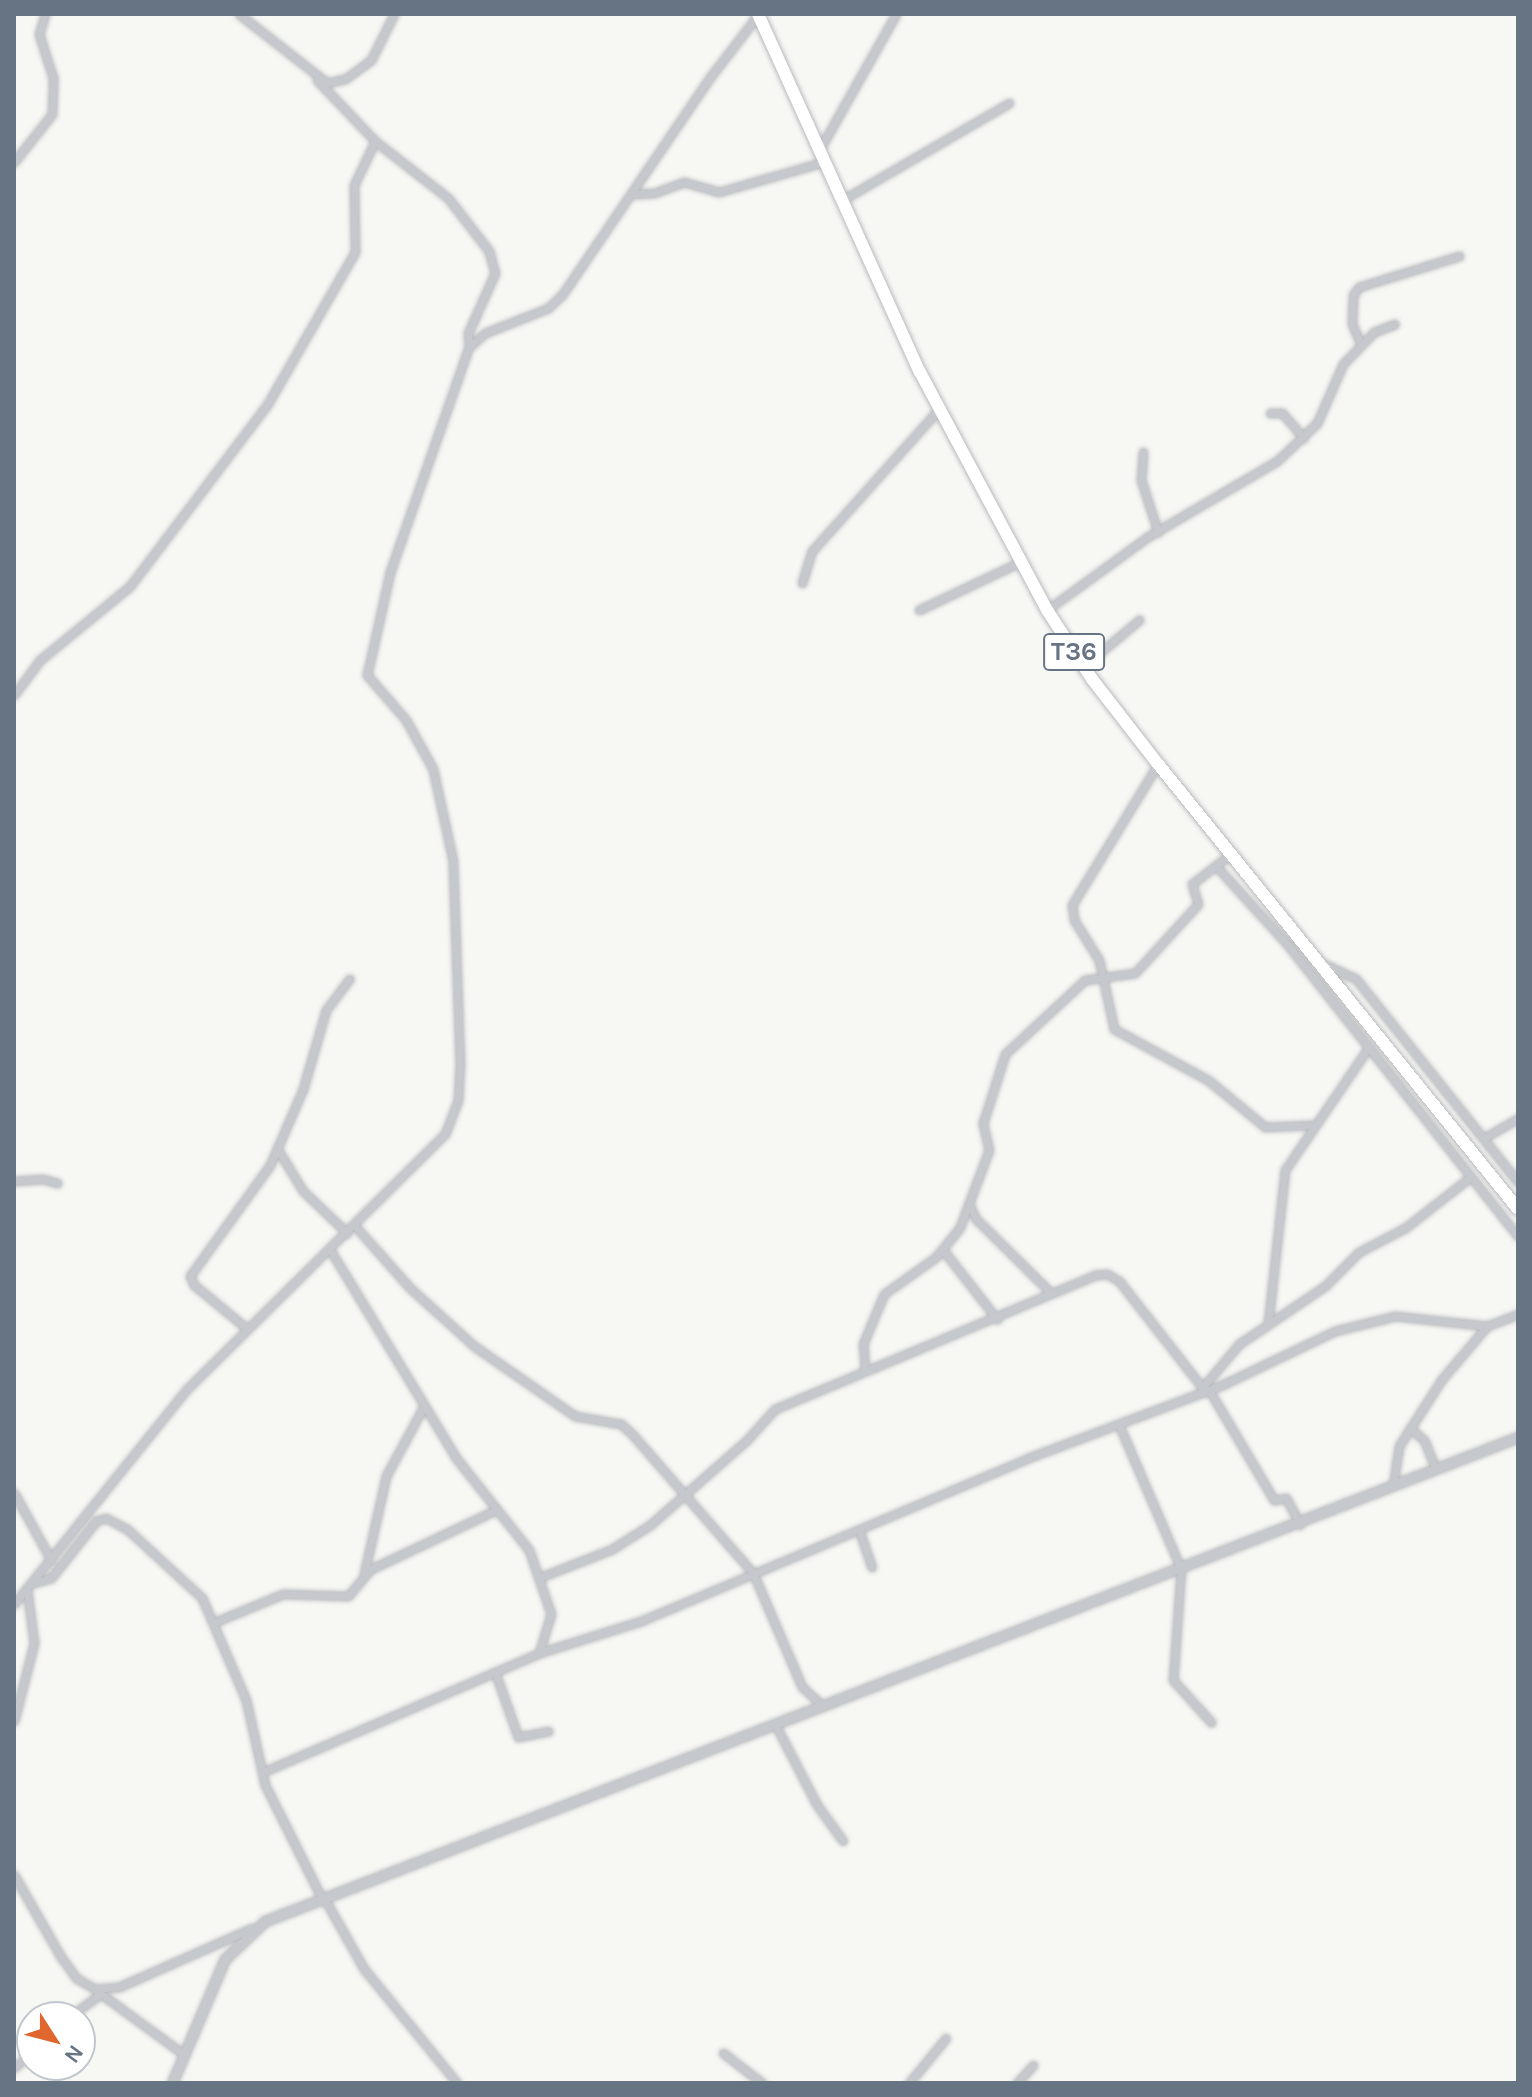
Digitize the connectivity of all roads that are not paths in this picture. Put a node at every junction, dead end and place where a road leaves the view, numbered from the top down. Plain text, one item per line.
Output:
1 (45, 14) edge
2 (239, 14) edge
3 (394, 14) edge
4 (896, 14) edge
5 (758, 15) edge
6 (317, 80) junction
7 (1009, 103) dead end
8 (375, 141) junction
9 (821, 147) junction
10 (827, 161) junction
11 (14, 162) edge
12 (635, 194) junction
13 (844, 199) junction
14 (1459, 256) dead end
15 (1395, 324) dead end
16 (1361, 345) junction
17 (469, 347) junction
18 (939, 409) junction
19 (1270, 413) dead end
20 (1304, 438) junction
21 (1143, 452) dead end
22 (1158, 532) junction
23 (1020, 562) junction
24 (802, 583) dead end
25 (919, 610) dead end
26 (1047, 610) junction
27 (1139, 620) dead end
28 (1084, 666) junction
29 (14, 695) edge
30 (1158, 764) junction
31 (1232, 853) junction
32 (1216, 866) junction
33 (1320, 963) junction
34 (1102, 977) junction
35 (349, 979) dead end
36 (1369, 1047) junction
37 (1518, 1118) edge
38 (1312, 1125) junction
39 (1484, 1138) junction
40 (278, 1150) junction
41 (1469, 1178) junction
42 (14, 1181) edge
43 (1518, 1182) edge
44 (57, 1183) dead end
45 (969, 1204) junction
46 (1518, 1209) edge
47 (355, 1226) junction
48 (347, 1233) junction
49 (1518, 1236) edge
50 (329, 1248) junction
51 (943, 1250) junction
52 (1051, 1293) junction
53 (1518, 1314) edge
54 (997, 1319) junction
55 (1268, 1324) junction
56 (1487, 1326) junction
57 (245, 1327) junction
58 (865, 1370) junction
59 (1205, 1390) junction
60 (424, 1406) junction
61 (1119, 1425) junction
62 (1410, 1428) junction
63 (1518, 1437) edge
64 (1436, 1469) junction
65 (1393, 1485) junction
66 (14, 1493) edge
67 (685, 1497) junction
68 (496, 1510) junction
69 (1300, 1524) junction
70 (860, 1533) junction
71 (51, 1560) junction
72 (872, 1567) dead end
73 (1181, 1569) junction
74 (753, 1573) junction
75 (364, 1574) junction
76 (541, 1577) junction
77 (30, 1587) junction
78 (14, 1604) edge
79 (215, 1622) junction
80 (539, 1653) junction
81 (495, 1672) junction
82 (822, 1705) junction
83 (14, 1721) edge
84 (1211, 1722) dead end
85 (775, 1724) junction
86 (548, 1731) dead end
87 (263, 1772) junction
88 (843, 1841) dead end
89 (14, 1875) edge
90 (323, 1899) junction
91 (252, 1928) junction
92 (98, 1991) junction
93 (87, 2001) edge
94 (946, 2038) dead end
95 (723, 2053) dead end
96 (183, 2054) junction
97 (1033, 2065) dead end
98 (172, 2083) edge
99 (457, 2083) edge
100 (762, 2083) edge
101 (909, 2083) edge
102 (1017, 2083) edge

1 - 11 street
2 - 6 street
3 - 6 street
4 - 9 street
5 - 9 highway, T36
5 - 12 street
6 - 8 street
7 - 13 street
8 - 17 street
8 - 29 street
9 - 10 highway, T36
10 - 12 street
10 - 13 highway, T36
12 - 17 street
13 - 18 highway, T36
14 - 16 street
15 - 16 street
16 - 20 street
17 - 47 street
18 - 23 highway, T36
18 - 24 street
19 - 20 street
20 - 22 street
21 - 22 street
22 - 26 street
23 - 25 street
23 - 26 highway, T36
26 - 28 highway, T36
27 - 28 street
28 - 30 highway, T36
30 - 31 highway, T36
30 - 34 street
31 - 32 street
31 - 33 highway, T36
32 - 34 street
32 - 36 street
33 - 39 street
33 - 46 highway, T36
34 - 38 street
34 - 45 street
35 - 40 street
36 - 38 street
36 - 41 street
37 - 39 street
38 - 55 street
39 - 43 street
40 - 48 street
40 - 57 street
41 - 49 street
41 - 55 street
42 - 44 street
45 - 51 street
45 - 52 street
47 - 48 street
47 - 67 street
48 - 50 street
50 - 57 street
50 - 60 street
51 - 54 street
51 - 58 street
52 - 54 street
52 - 59 street
53 - 56 street
54 - 58 street
55 - 59 street
56 - 59 street
56 - 62 street
57 - 71 street
58 - 67 street
59 - 61 street
59 - 69 street
60 - 68 street
60 - 75 street
61 - 70 street
61 - 73 street
62 - 64 street
62 - 65 street
63 - 64 street
64 - 65 street
65 - 69 street
66 - 71 street
67 - 74 street
67 - 76 street
68 - 75 street
68 - 76 street
69 - 73 street
70 - 72 street
70 - 74 street
71 - 77 street
73 - 82 street
73 - 84 street
74 - 80 street
74 - 82 street
75 - 79 street
76 - 80 street
77 - 78 street
77 - 79 street
77 - 83 street
79 - 87 street
80 - 81 street
81 - 86 street
81 - 87 street
82 - 85 street
85 - 88 street
85 - 90 street
87 - 90 street
89 - 92 street
90 - 91 street
90 - 99 street
91 - 92 street
91 - 96 street
92 - 93 street
92 - 96 street
94 - 101 street
95 - 100 street
96 - 98 street
97 - 102 street

